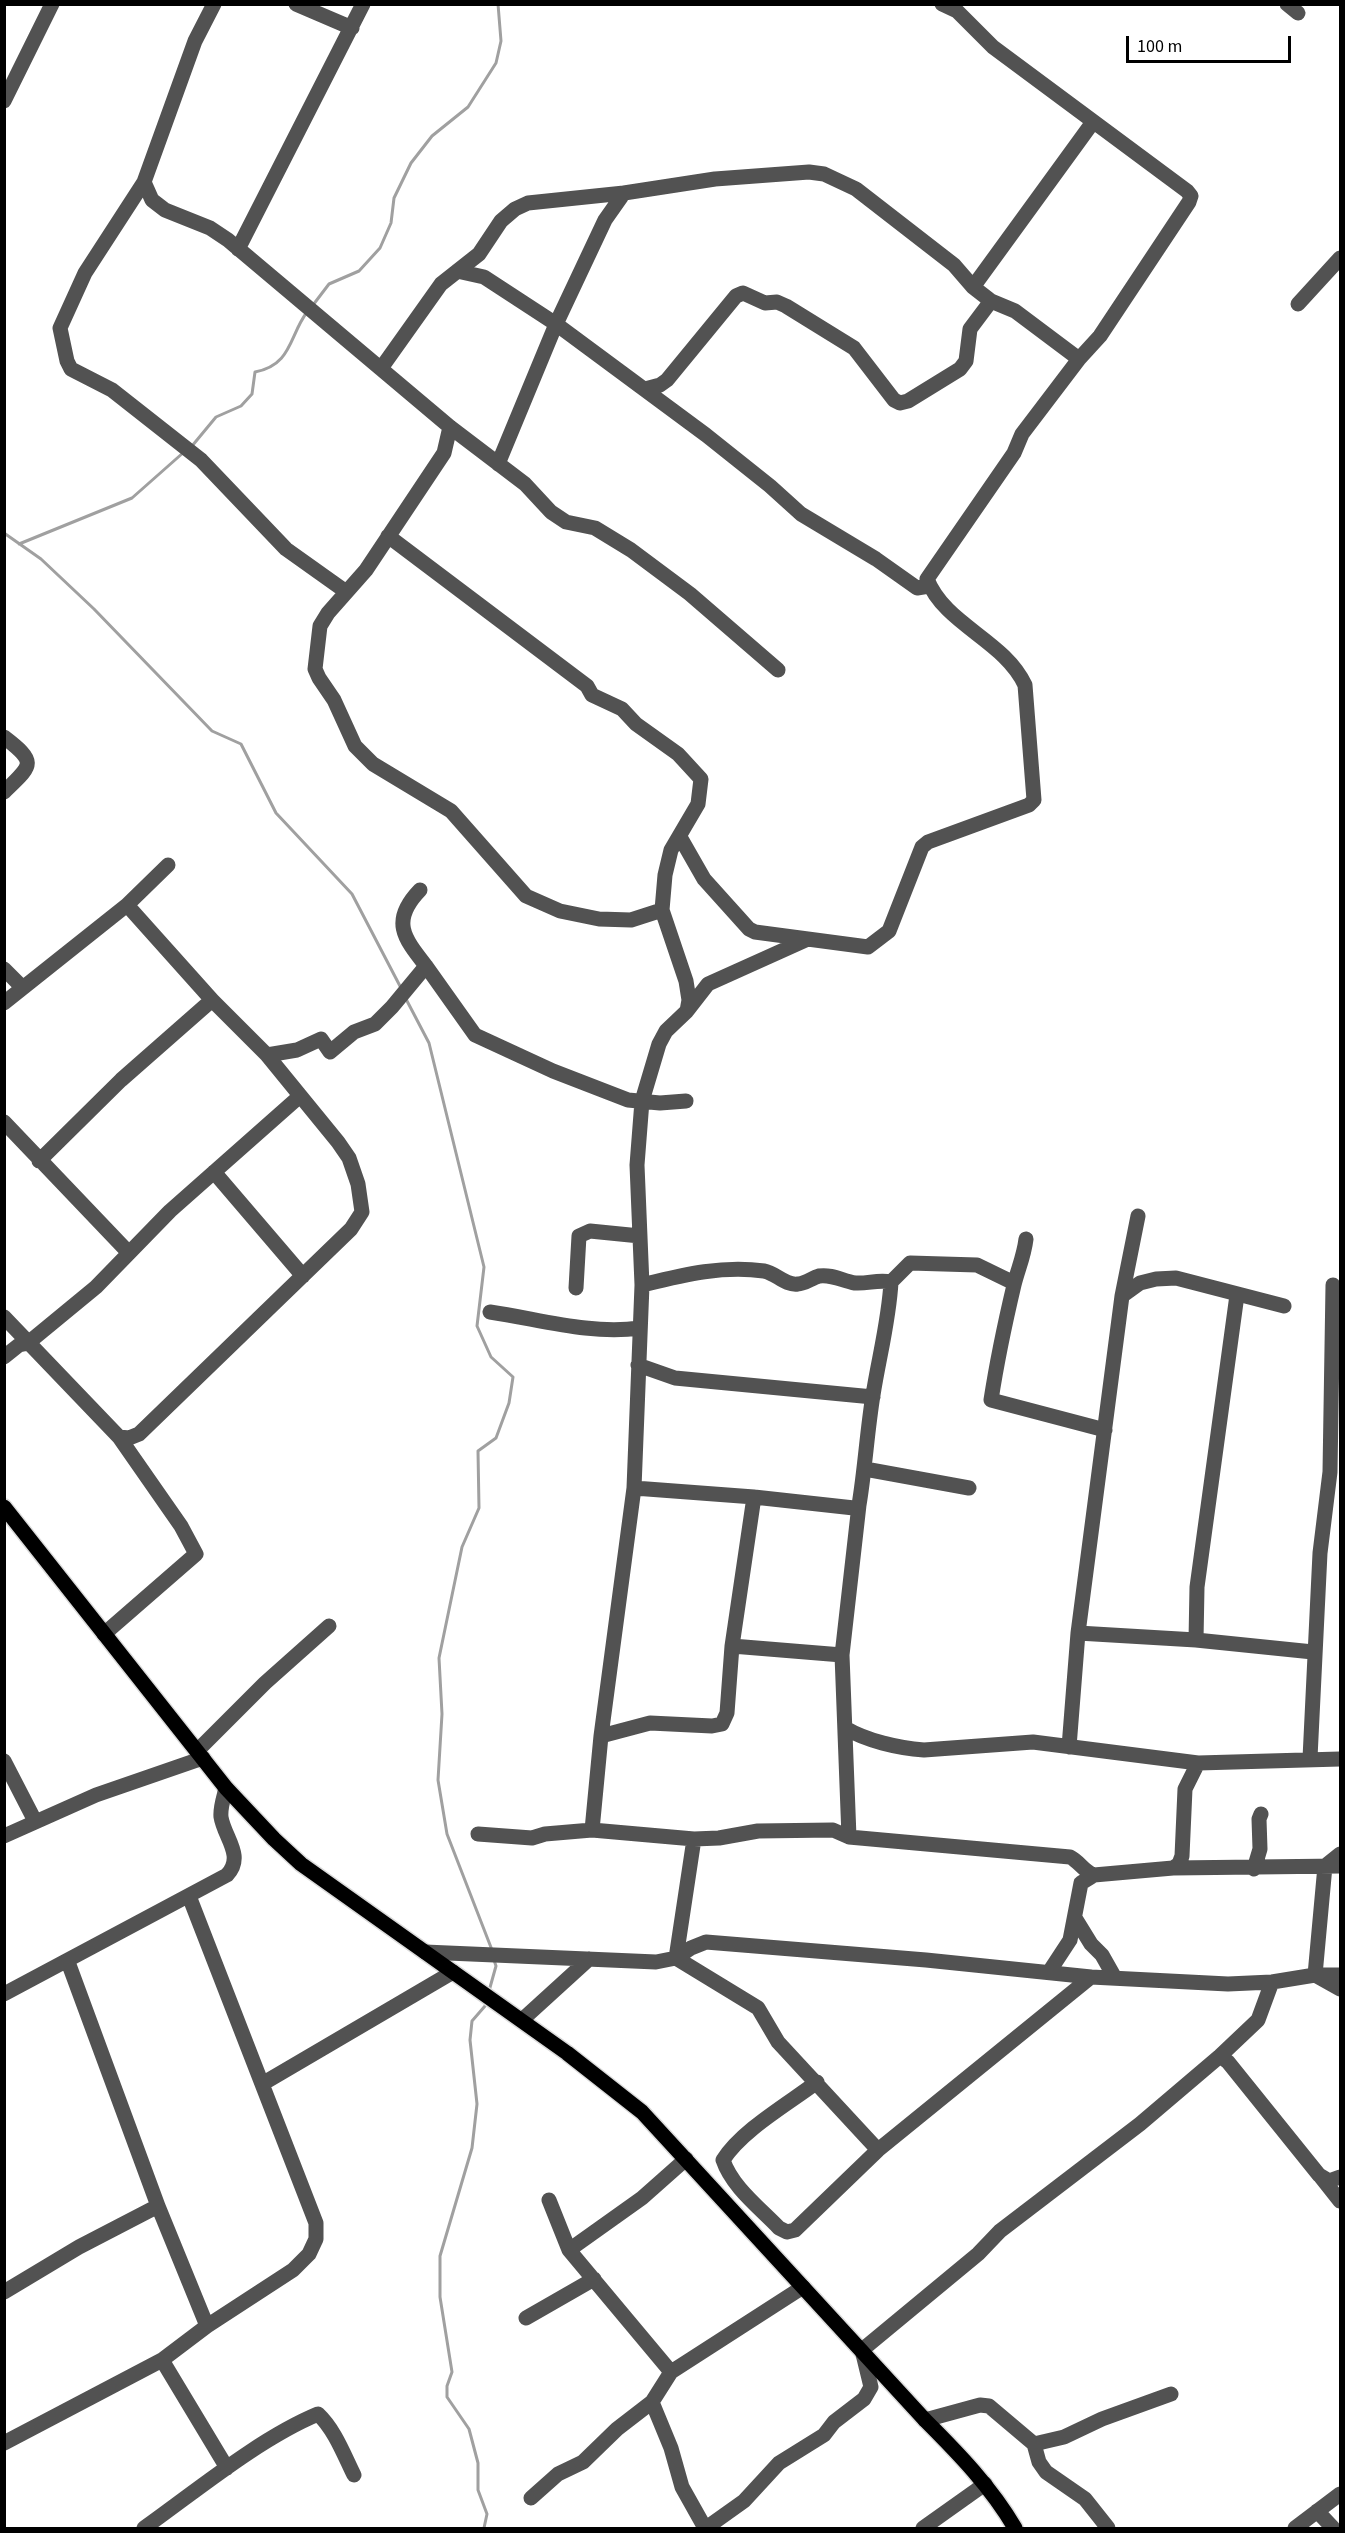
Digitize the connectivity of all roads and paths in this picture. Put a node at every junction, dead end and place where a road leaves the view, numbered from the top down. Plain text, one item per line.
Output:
1 (52, 4) edge
2 (214, 4) edge
3 (296, 4) edge
4 (363, 4) edge
5 (942, 4) edge
6 (352, 28) junction
7 (4, 101) edge
8 (1093, 122) junction
9 (144, 182) junction
10 (624, 193) junction
11 (238, 249) junction
12 (1341, 258) edge
13 (457, 271) junction
14 (973, 287) junction
15 (991, 300) junction
16 (1298, 304) dead end
17 (556, 324) junction
18 (1079, 359) junction
19 (382, 367) junction
20 (645, 389) junction
21 (450, 427) junction
22 (498, 464) junction
23 (388, 536) junction
24 (929, 586) junction
25 (345, 591) junction
26 (778, 670) dead end
27 (4, 737) edge
28 (4, 792) edge
29 (680, 837) junction
30 (168, 865) dead end
31 (420, 890) dead end
32 (127, 905) junction
33 (662, 910) junction
34 (808, 939) junction
35 (426, 966) junction
36 (4, 969) edge
37 (22, 987) junction
38 (212, 1000) junction
39 (4, 1003) edge
40 (687, 1011) junction
41 (267, 1055) junction
42 (300, 1096) junction
43 (642, 1101) junction
44 (686, 1101) dead end
45 (4, 1122) edge
46 (39, 1161) junction
47 (214, 1172) junction
48 (1138, 1216) dead end
49 (640, 1236) junction
50 (1026, 1239) dead end
51 (129, 1253) junction
52 (303, 1276) junction
53 (891, 1282) junction
54 (1014, 1283) junction
55 (642, 1285) junction
56 (1333, 1285) dead end
57 (576, 1288) dead end
58 (1237, 1295) junction
59 (1122, 1296) junction
60 (1284, 1306) dead end
61 (490, 1312) dead end
62 (4, 1317) edge
63 (640, 1328) junction
64 (28, 1343) junction
65 (1336, 1350) edge
66 (4, 1357) edge
67 (638, 1365) junction
68 (873, 1397) junction
69 (1105, 1430) junction
70 (119, 1437) junction
71 (865, 1469) junction
72 (1335, 1474) edge
73 (634, 1488) junction
74 (969, 1488) dead end
75 (754, 1497) junction
76 (859, 1505) junction
77 (4, 1507) edge
78 (329, 1626) dead end
79 (1078, 1633) junction
80 (104, 1634) junction
81 (1196, 1640) junction
82 (732, 1646) junction
83 (1313, 1652) junction
84 (842, 1655) junction
85 (845, 1728) junction
86 (601, 1736) junction
87 (1069, 1747) junction
88 (200, 1754) junction
89 (1310, 1758) junction
90 (1341, 1759) edge
91 (4, 1761) edge
92 (1198, 1763) junction
93 (226, 1788) junction
94 (1261, 1814) dead end
95 (35, 1821) junction
96 (592, 1830) junction
97 (478, 1834) dead end
98 (4, 1836) edge
99 (849, 1837) junction
100 (693, 1839) junction
101 (1341, 1854) edge
102 (1325, 1866) junction
103 (1341, 1866) edge
104 (1173, 1868) junction
105 (1254, 1869) junction
106 (1087, 1877) junction
107 (189, 1896) junction
108 (1075, 1918) junction
109 (425, 1952) junction
110 (676, 1958) junction
111 (589, 1959) junction
112 (68, 1962) junction
113 (453, 1972) junction
114 (1049, 1972) junction
115 (1315, 1975) junction
116 (1341, 1975) edge
117 (1091, 1977) junction
118 (1115, 1978) junction
119 (1272, 1982) junction
120 (1341, 1989) edge
121 (4, 1994) edge
122 (522, 2020) junction
123 (1221, 2056) junction
124 (817, 2082) junction
125 (262, 2084) junction
126 (878, 2150) junction
127 (687, 2159) junction
128 (1319, 2175) junction
129 (1341, 2176) edge
130 (736, 2183) junction
131 (721, 2196) junction
132 (549, 2200) dead end
133 (1341, 2201) edge
134 (158, 2205) junction
135 (568, 2250) junction
136 (594, 2279) junction
137 (803, 2287) junction
138 (4, 2292) edge
139 (526, 2318) dead end
140 (207, 2326) junction
141 (861, 2350) junction
142 (162, 2360) junction
143 (671, 2372) junction
144 (1171, 2394) dead end
145 (652, 2402) junction
146 (925, 2420) junction
147 (4, 2443) edge
148 (1034, 2444) junction
149 (227, 2468) junction
150 (354, 2475) dead end
151 (985, 2484) junction
152 (1341, 2493) edge
153 (531, 2498) dead end
154 (1317, 2511) junction
155 (144, 2529) edge
156 (706, 2529) edge
157 (923, 2529) edge
158 (1015, 2529) edge
159 (1108, 2529) edge
160 (1295, 2529) edge
161 (1333, 2529) edge

1 - 7 street
2 - 9 street
3 - 6 street
4 - 6 street
5 - 8 street
6 - 11 street
8 - 14 street
8 - 18 street
9 - 11 street
9 - 25 street
10 - 13 street
10 - 14 street
10 - 17 street
11 - 19 street
12 - 16 street
13 - 17 street
13 - 19 street
14 - 15 street
15 - 18 street
15 - 20 street
17 - 20 street
17 - 22 street
18 - 24 street
19 - 21 street
20 - 24 street
21 - 22 street
21 - 23 street
22 - 26 street
23 - 25 street
23 - 29 street
24 - 34 street
25 - 33 street
27 - 28 street
29 - 33 street
29 - 34 street
30 - 32 street
31 - 35 street
32 - 37 street
32 - 38 street
33 - 40 street
34 - 40 street
35 - 41 street
35 - 43 street
36 - 37 street
37 - 39 street
38 - 41 street
38 - 46 street
40 - 43 street
41 - 42 street
42 - 47 street
42 - 52 street
43 - 44 street
43 - 49 street
45 - 46 street
46 - 51 street
47 - 51 street
47 - 52 street
48 - 59 street
49 - 55 street
49 - 57 street
50 - 54 street
51 - 64 street
52 - 70 street
53 - 54 street
53 - 55 street
53 - 68 street
54 - 69 street
55 - 63 street
56 - 65 street
58 - 59 street
58 - 60 street
58 - 81 street
59 - 69 street
61 - 63 street
62 - 64 street
63 - 67 street
64 - 66 street
64 - 70 street
65 - 72 street
67 - 68 street
67 - 73 street
68 - 71 street
69 - 79 street
70 - 80 street
71 - 74 street
71 - 76 street
72 - 83 street
73 - 75 street
73 - 86 street
75 - 76 street
75 - 82 street
76 - 84 street
77 - 80 main road
78 - 88 street
79 - 81 street
79 - 87 street
80 - 88 main road
81 - 83 street
82 - 84 street
82 - 86 street
83 - 89 street
84 - 85 street
85 - 87 street
85 - 99 street
86 - 96 street
87 - 92 street
88 - 93 main road
88 - 95 street
89 - 90 street
89 - 92 street
91 - 95 street
92 - 104 street
93 - 107 street
93 - 109 main road
94 - 105 street
95 - 98 street
96 - 97 street
96 - 100 street
99 - 100 street
99 - 106 street
100 - 110 street
101 - 102 street
102 - 103 street
102 - 105 street
102 - 115 street
104 - 105 street
104 - 106 street
106 - 108 street
107 - 112 street
107 - 125 street
108 - 114 street
108 - 118 street
109 - 111 street
109 - 113 main road
110 - 111 street
110 - 114 street
110 - 124 street
111 - 122 street
112 - 121 street
112 - 134 street
113 - 122 main road
113 - 125 street
114 - 117 street
115 - 116 street
115 - 119 street
115 - 120 street
117 - 118 street
117 - 126 street
118 - 119 street
119 - 123 street
122 - 127 main road
123 - 128 street
123 - 141 street
124 - 126 street
124 - 130 street
125 - 140 street
126 - 130 street
127 - 131 main road
127 - 135 street
128 - 129 street
128 - 133 street
130 - 131 street
131 - 137 main road
132 - 135 street
134 - 138 street
134 - 140 street
135 - 136 street
136 - 139 street
136 - 143 street
137 - 141 main road
137 - 143 street
140 - 142 street
141 - 146 main road
141 - 156 street
142 - 147 street
142 - 149 street
143 - 145 street
144 - 148 street
145 - 153 street
145 - 156 street
146 - 148 street
146 - 151 main road
148 - 159 street
149 - 150 street
149 - 155 street
151 - 157 street
151 - 158 main road
152 - 154 street
154 - 160 street
154 - 161 street

